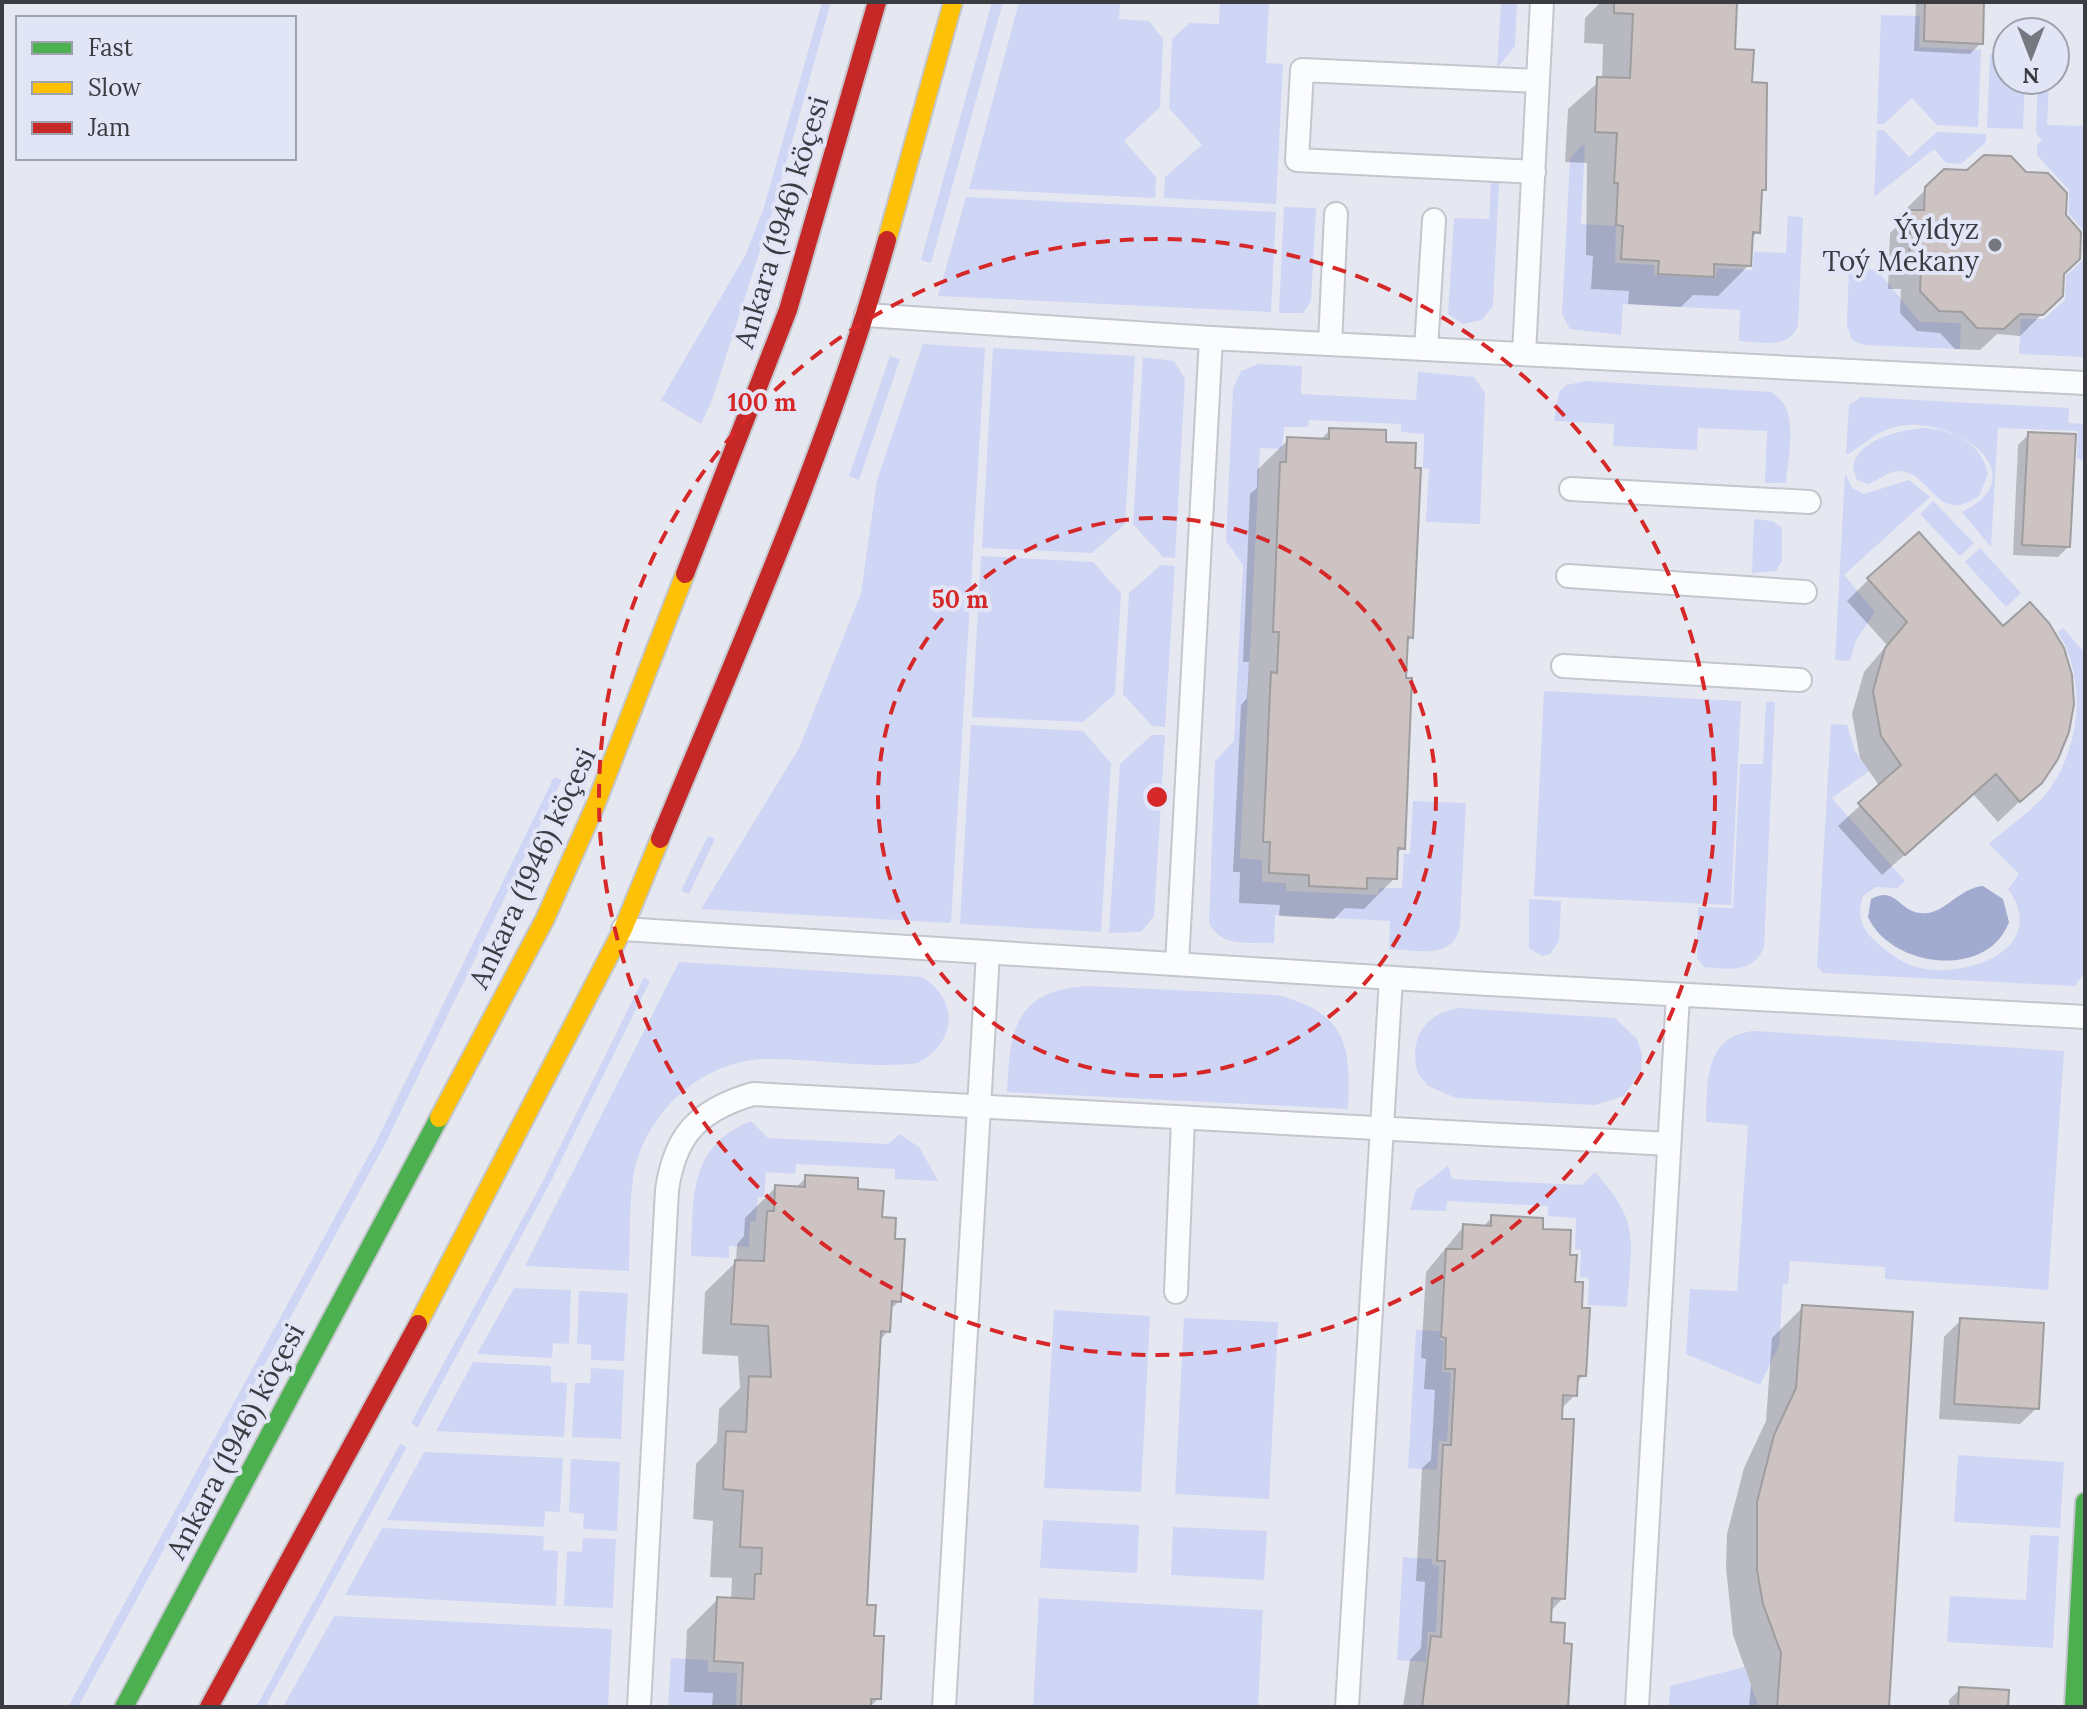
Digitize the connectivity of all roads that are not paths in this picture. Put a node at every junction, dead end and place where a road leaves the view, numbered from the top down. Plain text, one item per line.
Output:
1 (877, 2) edge
2 (953, 2) edge
3 (1542, 2) edge
4 (1538, 81) junction
5 (1534, 172) junction
6 (1336, 214) dead end
7 (1434, 220) dead end
8 (866, 315) junction
9 (1211, 338) junction
10 (1330, 344) junction
11 (1426, 349) junction
12 (1524, 354) junction
13 (2085, 383) edge
14 (1571, 489) dead end
15 (1809, 502) dead end
16 (1568, 576) dead end
17 (1805, 592) dead end
18 (1563, 666) dead end
19 (1800, 680) dead end
20 (623, 929) junction
21 (988, 953) junction
22 (1177, 964) junction
23 (1391, 978) junction
24 (1678, 995) junction
25 (2085, 1017) edge
26 (979, 1108) junction
27 (1183, 1119) junction
28 (1382, 1128) junction
29 (1669, 1144) junction
30 (1176, 1292) dead end
31 (2085, 1502) edge
32 (2081, 1634) edge
33 (124, 1707) edge
34 (209, 1707) edge
35 (639, 1707) edge
36 (944, 1707) edge
37 (1347, 1707) edge
38 (1637, 1707) edge
39 (2074, 1707) edge

1 - 33 main road, Ankara (1946) köçesi
2 - 8 main road
3 - 4 lane
4 - 5 lane
4 - 5 lane
5 - 12 lane
6 - 10 lane
7 - 11 lane
8 - 9 lane
8 - 20 main road
9 - 10 lane
9 - 22 lane
10 - 11 lane
11 - 12 lane
12 - 13 lane
14 - 15 lane
16 - 17 lane
18 - 19 lane
20 - 21 lane
20 - 34 main road
21 - 22 lane
21 - 26 lane
22 - 23 lane
23 - 24 lane
23 - 28 lane
24 - 25 lane
24 - 29 lane
26 - 27 lane
26 - 35 lane
26 - 36 lane
27 - 28 lane
27 - 30 lane
28 - 29 lane
28 - 37 lane
29 - 38 lane
31 - 32 main road
32 - 39 main road

